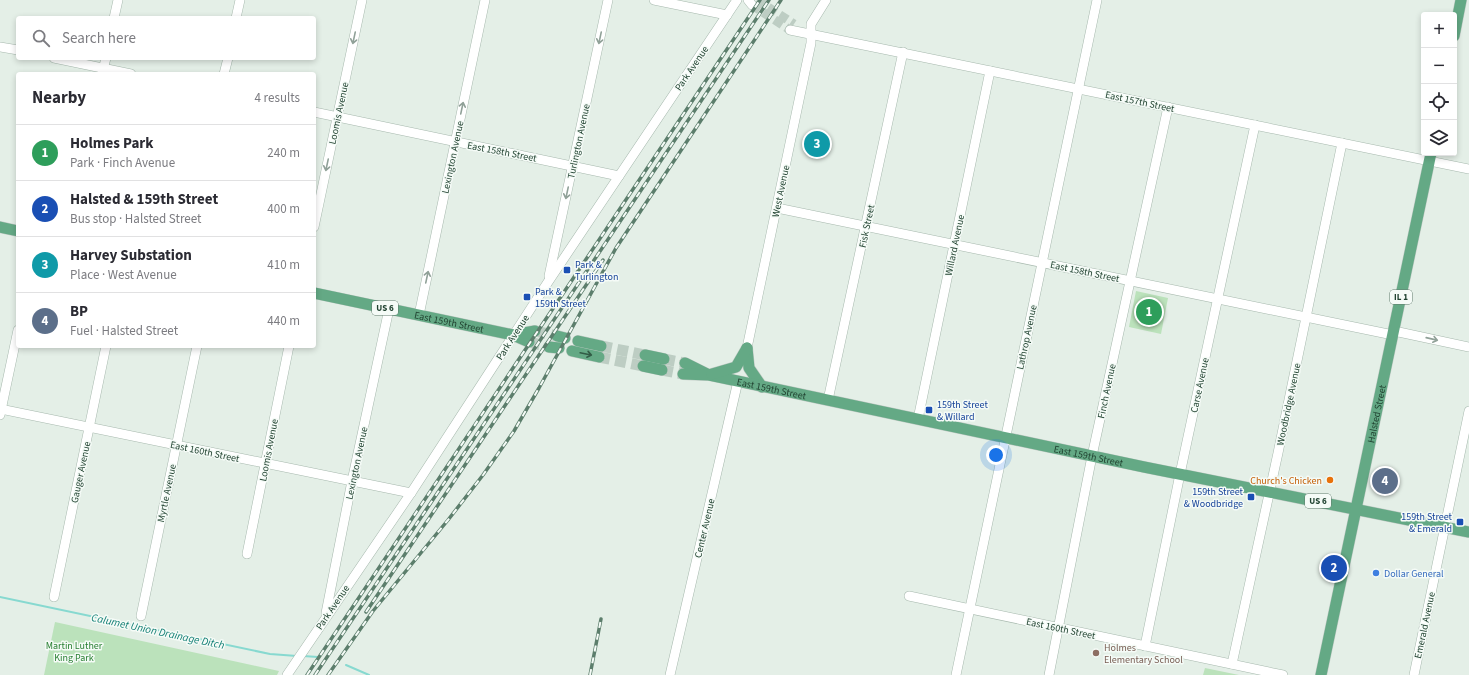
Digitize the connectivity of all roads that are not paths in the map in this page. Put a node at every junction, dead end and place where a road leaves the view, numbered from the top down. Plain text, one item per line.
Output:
1 (118, 0) edge
2 (240, 0) edge
3 (362, 0) edge
4 (485, 0) edge
5 (608, 0) edge
6 (654, 0) edge
7 (737, 0) edge
8 (826, 0) edge
9 (1097, 0) edge
10 (1461, 0) edge
11 (727, 15) junction
12 (114, 16) edge
13 (236, 16) edge
14 (1457, 21) edge
15 (792, 27) tunnel mouth
16 (810, 33) junction
17 (0, 47) edge
18 (16, 50) edge
19 (903, 52) junction
20 (62, 60) edge
21 (106, 60) edge
22 (228, 60) edge
23 (103, 71) edge
24 (990, 71) junction
25 (224, 72) edge
26 (1078, 88) junction
27 (1168, 107) junction
28 (316, 112) edge
29 (337, 117) junction
30 (1255, 125) junction
31 (455, 142) junction
32 (1342, 143) junction
33 (1430, 157) edge
34 (573, 165) junction
35 (1469, 169) edge
36 (619, 176) junction
37 (776, 208) junction
38 (316, 217) edge
39 (866, 226) junction
40 (0, 227) edge
41 (16, 231) edge
42 (954, 244) junction
43 (1042, 262) junction
44 (1130, 280) junction
45 (548, 282) junction
46 (316, 293) edge
47 (1218, 298) junction
48 (389, 309) junction
49 (419, 315) junction
50 (1306, 316) junction
51 (535, 331) tunnel mouth
52 (1394, 333) junction
53 (513, 335) junction
54 (16, 339) edge
55 (578, 341) dead end
56 (529, 342) tunnel mouth
57 (601, 346) tunnel mouth
58 (1469, 347) edge
59 (106, 348) edge
60 (197, 348) edge
61 (289, 348) edge
62 (747, 348) junction
63 (572, 351) dead end
64 (645, 355) tunnel mouth
65 (599, 357) tunnel mouth
66 (664, 358) tunnel mouth
67 (685, 363) tunnel mouth
68 (643, 366) tunnel mouth
69 (662, 370) tunnel mouth
70 (683, 374) tunnel mouth
71 (709, 375) junction
72 (738, 381) junction
73 (762, 387) junction
74 (828, 400) junction
75 (0, 411) edge
76 (1469, 411) edge
77 (918, 419) junction
78 (89, 427) junction
79 (1005, 437) junction
80 (176, 445) junction
81 (1092, 456) junction
82 (266, 463) junction
83 (1180, 474) junction
84 (352, 481) junction
85 (1269, 492) junction
86 (411, 493) junction
87 (1357, 509) junction
88 (1445, 527) junction
89 (1469, 532) edge
90 (247, 554) dead end
91 (909, 596) dead end
92 (54, 597) dead end
93 (970, 609) junction
94 (141, 616) dead end
95 (325, 618) junction
96 (1058, 628) junction
97 (1145, 646) junction
98 (1232, 664) junction
99 (287, 675) edge
100 (670, 675) edge
101 (956, 675) edge
102 (1049, 675) edge
103 (1283, 675) edge
104 (1321, 675) edge
105 (1414, 675) edge

1 - 12 street
2 - 13 street
3 -> 29 street, Loomis Avenue
31 -> 4 street, Lexington Avenue
5 -> 34 street, Turlington Avenue
6 - 11 street
7 - 11 street, Park Avenue
8 - 16 street, West Avenue
9 - 26 street, Lathrop Avenue
10 - 14 main road
11 - 36 street, Park Avenue
15 - 16 street, East 157th Street
16 - 19 street, East 157th Street
16 - 37 street, West Avenue
17 - 18 street
19 - 24 street, East 157th Street
19 - 39 street, Fisk Street
20 - 23 street
21 - 23 street
22 - 25 street
24 - 26 street, East 157th Street
24 - 42 street, Willard Avenue
26 - 27 street, East 157th Street
26 - 43 street, Lathrop Avenue
27 - 30 street, East 157th Street
27 - 44 street, Finch Avenue
28 - 29 street, East 158th Street
29 - 31 street, East 158th Street
29 -> 38 street, Loomis Avenue
30 - 32 street, East 157th Street
30 - 47 street, Carse Avenue
31 - 34 street, East 158th Street
49 -> 31 street, Lexington Avenue
32 - 33 street, East 157th Street
32 - 50 street, Woodbridge Avenue
33 - 35 street, East 157th Street
33 - 52 main road, Halsted Street / IL 1
34 - 36 street, East 158th Street
34 -> 45 street, Turlington Avenue
36 - 45 street, Park Avenue
37 - 39 street, East 158th Street
37 - 62 street, West Avenue
39 - 42 street, East 158th Street
39 - 74 street, Fisk Street
40 - 41 main road
42 - 43 street, East 158th Street
42 - 77 street, Willard Avenue
43 - 44 street, East 158th Street
43 - 79 street, Lathrop Avenue
44 - 47 street, East 158th Street
44 - 81 street, Finch Avenue
45 - 53 street, Park Avenue
46 - 48 main road, East 159th Street / US 6
47 - 50 street, East 158th Street
47 - 83 street, Carse Avenue
48 - 49 main road, East 159th Street / US 6
48 - 84 street, Lexington Avenue
49 - 53 main road, East 159th Street / US 6
50 - 52 street, East 158th Street
50 - 85 street, Woodbridge Avenue
51 - 53 main road, East 159th Street / US 6
52 -> 58 street, East 158th Street
52 - 87 main road, Halsted Street / IL 1
53 - 56 main road, East 159th Street / US 6
53 - 86 street, Park Avenue
54 - 75 street
55 - 57 main road
59 - 78 street, Gauger Avenue
60 - 80 street, Myrtle Avenue
61 - 82 street, Loomis Avenue
62 - 71 main road
62 - 73 main road
63 -> 65 main road
64 - 66 main road
67 - 71 main road, East 159th Street / US 6
68 - 69 main road
70 - 71 main road, East 159th Street / US 6
71 - 72 main road, East 159th Street / US 6
72 - 73 main road, East 159th Street / US 6
72 - 100 street, Center Avenue
73 - 74 main road, East 159th Street / US 6
74 - 77 main road, East 159th Street / US 6
75 - 78 street, East 160th Street
76 - 88 street, Emerald Avenue
77 - 79 main road, East 159th Street / US 6
78 - 80 street, East 160th Street
78 - 92 street, Gauger Avenue
79 - 81 main road, East 159th Street / US 6
79 - 93 street, Lathrop Avenue
80 - 82 street, East 160th Street
80 - 94 street, Myrtle Avenue
81 - 83 main road, East 159th Street / US 6
81 - 96 street, Finch Avenue
82 - 84 street, East 160th Street
82 - 90 street, Loomis Avenue
83 - 85 main road, East 159th Street / US 6
83 - 97 street, Carse Avenue
84 - 86 street, East 160th Street
84 - 95 street, Lexington Avenue
85 - 87 main road, East 159th Street / US 6
85 - 98 street, Woodbridge Avenue
86 - 95 street, Park Avenue
87 - 88 main road, East 159th Street / US 6
87 - 104 main road, Halsted Street / IL 1
88 - 89 main road, East 159th Street / US 6
88 - 105 street, Emerald Avenue
91 - 93 street, East 160th Street
93 - 96 street, East 160th Street
93 - 101 street, Lathrop Avenue
95 - 99 street, Park Avenue
96 - 97 street, East 160th Street
96 - 102 street, Finch Avenue
97 - 98 street, East 160th Street
98 - 103 street, East 160th Street

